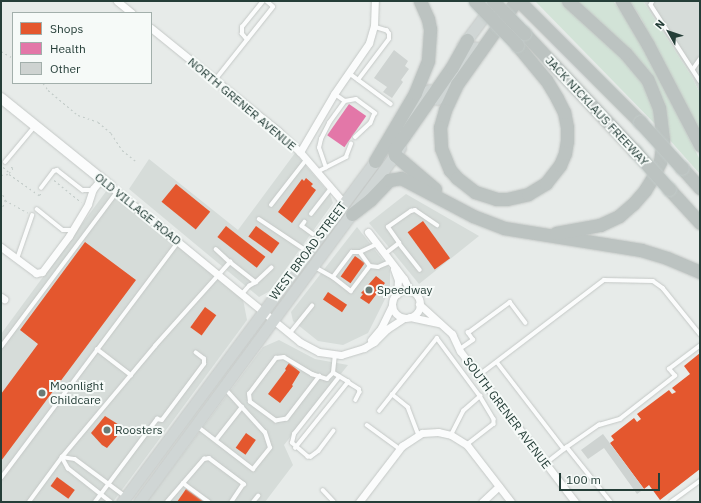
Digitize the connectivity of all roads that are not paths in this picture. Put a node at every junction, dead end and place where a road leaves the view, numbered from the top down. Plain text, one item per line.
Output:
1 (117, 1) edge
2 (265, 1) edge
3 (375, 1) edge
4 (420, 1) edge
5 (475, 1) edge
6 (494, 1) edge
7 (510, 1) edge
8 (516, 1) edge
9 (519, 1) edge
10 (568, 1) edge
11 (622, 1) edge
12 (653, 1) edge
13 (131, 12) edge
14 (374, 26) junction
15 (152, 29) edge
16 (247, 40) junction
17 (467, 40) junction
18 (700, 59) edge
19 (693, 69) junction
20 (349, 73) junction
21 (215, 80) junction
22 (358, 80) junction
23 (700, 81) edge
24 (334, 94) junction
25 (1, 98) edge
26 (346, 101) junction
27 (391, 104) dead end
28 (35, 126) junction
29 (356, 138) dead end
30 (351, 144) dead end
31 (700, 145) edge
32 (300, 152) junction
33 (395, 155) junction
34 (307, 159) junction
35 (375, 161) junction
36 (5, 162) road end
37 (326, 168) junction
38 (317, 172) junction
39 (101, 179) junction
40 (41, 188) dead end
41 (331, 188) junction
42 (700, 188) edge
43 (93, 189) junction
44 (113, 189) junction
45 (344, 203) junction
46 (270, 205) dead end
47 (454, 206) junction
48 (37, 209) dead end
49 (311, 214) dead end
50 (352, 214) junction
51 (32, 216) road end
52 (259, 219) dead end
53 (305, 222) dead end
54 (700, 223) edge
55 (437, 225) dead end
56 (72, 230) junction
57 (368, 232) dead end
58 (538, 234) junction
59 (318, 238) junction
60 (178, 242) junction
61 (399, 243) junction
62 (377, 244) junction
63 (1, 247) edge
64 (216, 249) dead end
65 (308, 252) junction
66 (360, 252) junction
67 (384, 254) junction
68 (17, 259) junction
69 (230, 262) junction
70 (390, 262) junction
71 (314, 266) junction
72 (370, 266) junction
73 (271, 268) dead end
74 (420, 270) dead end
75 (700, 272) edge
76 (219, 274) junction
77 (333, 277) junction
78 (256, 282) junction
79 (410, 291) junction
80 (242, 294) junction
81 (397, 294) junction
82 (392, 303) junction
83 (419, 304) junction
84 (312, 306) dead end
85 (264, 311) junction
86 (407, 318) junction
87 (275, 320) junction
88 (439, 323) junction
89 (526, 323) dead end
90 (290, 333) junction
91 (700, 334) edge
92 (700, 346) edge
93 (1, 348) edge
94 (364, 348) junction
95 (97, 350) junction
96 (459, 350) junction
97 (196, 353) dead end
98 (335, 355) junction
99 (497, 362) junction
100 (333, 373) junction
101 (131, 375) junction
102 (320, 376) junction
103 (478, 376) junction
104 (339, 377) junction
105 (348, 382) junction
106 (224, 388) junction
107 (392, 394) junction
108 (480, 396) junction
109 (356, 400) dead end
110 (242, 407) junction
111 (379, 411) dead end
112 (367, 425) dead end
113 (196, 426) junction
114 (176, 430) junction
115 (334, 431) dead end
116 (418, 435) junction
117 (451, 435) junction
118 (216, 440) junction
119 (467, 445) junction
120 (295, 448) junction
121 (566, 448) junction
122 (400, 449) junction
123 (62, 457) junction
124 (545, 464) junction
125 (1, 478) edge
126 (700, 481) edge
127 (109, 483) junction
128 (183, 483) junction
129 (499, 486) junction
130 (323, 490) dead end
131 (102, 493) junction
132 (258, 496) dead end
133 (125, 500) edge
134 (29, 502) edge
135 (95, 502) edge
136 (111, 502) edge
137 (138, 502) edge
138 (167, 502) edge
139 (209, 502) edge
140 (232, 502) edge
141 (253, 502) edge
142 (334, 502) edge
143 (359, 502) edge
144 (482, 502) edge
145 (511, 502) edge
146 (575, 502) edge
147 (611, 502) edge
148 (671, 502) edge

1 - 13 street
2 - 16 lane
2 - 16 lane
3 - 14 street
4 - 35 highway
5 - 8 highway, bridge
6 - 17 main road, WEST BROAD STREET
6 - 54 highway, JACK NICKLAUS FREEWAY, bridge
7 - 33 main road, WEST BROAD STREET
9 - 42 highway, JACK NICKLAUS FREEWAY, bridge
10 - 58 highway
11 - 31 highway
12 - 19 lane
14 - 20 street
14 - 22 lane
15 - 21 street, NORTH GRENER AVENUE
16 - 21 lane
17 - 33 highway
17 - 35 main road, WEST BROAD STREET
18 - 19 lane
19 - 23 lane
20 - 22 lane
20 - 24 street
21 - 32 street, NORTH GRENER AVENUE
22 - 27 lane
24 - 26 lane
24 - 32 street
25 - 28 street, OLD VILLAGE ROAD
26 - 29 lane
26 - 37 lane
28 - 36 lane
28 - 39 street, OLD VILLAGE ROAD
30 - 37 lane
32 - 34 street, NORTH GRENER AVENUE
33 - 47 highway
33 - 50 main road, WEST BROAD STREET
34 - 38 street, NORTH GRENER AVENUE
34 - 46 lane
35 - 45 main road, WEST BROAD STREET
37 - 38 lane
38 - 41 street, NORTH GRENER AVENUE
39 - 43 street
39 - 44 street, OLD VILLAGE ROAD
40 - 43 lane
41 - 45 street, NORTH GRENER AVENUE
41 - 49 lane
43 - 56 street
44 - 60 street, OLD VILLAGE ROAD
44 - 93 lane
45 - 59 main road, WEST BROAD STREET
47 - 50 highway
47 - 58 highway
48 - 56 lane
50 - 71 main road, WEST BROAD STREET
51 - 68 lane
52 - 65 lane
53 - 59 lane
55 - 61 lane
56 - 68 street
57 - 62 street
58 - 75 highway
59 - 65 main road, WEST BROAD STREET
60 - 76 street, OLD VILLAGE ROAD
60 - 95 lane
61 - 67 lane
61 - 74 lane
62 - 66 lane
62 - 67 street
63 - 68 street
64 - 69 lane
65 - 85 main road, WEST BROAD STREET
66 - 72 lane
66 - 77 lane
67 - 70 street
69 - 76 lane
69 - 78 lane
70 - 72 lane
70 - 79 street
70 - 81 street
71 - 77 lane
71 - 87 main road, WEST BROAD STREET
72 - 77 lane
73 - 78 lane
76 - 80 street, OLD VILLAGE ROAD
76 - 101 lane
78 - 80 lane
79 - 81 street
79 - 83 street
80 - 85 street, OLD VILLAGE ROAD
81 - 82 street
82 - 86 street
82 - 94 street
83 - 86 street
83 - 88 street, SOUTH GRENER AVENUE
84 - 90 lane
85 - 87 street, OLD VILLAGE ROAD
85 - 114 main road, WEST BROAD STREET
86 - 88 street
86 - 94 street
87 - 90 street
87 - 106 main road, WEST BROAD STREET
88 - 96 street, SOUTH GRENER AVENUE
89 - 96 lane
90 - 98 street
91 - 99 lane
92 - 121 lane
94 - 98 street
95 - 101 lane
95 - 125 lane
96 - 103 street, SOUTH GRENER AVENUE
97 - 127 lane
98 - 100 lane
99 - 103 lane
99 - 121 lane
100 - 102 lane
100 - 104 lane
101 - 123 lane
102 - 102 lane
103 - 124 street, SOUTH GRENER AVENUE
104 - 105 lane
104 - 120 lane
105 - 109 lane
105 - 120 lane
106 - 110 lane
106 - 113 main road, WEST BROAD STREET
107 - 108 lane
107 - 111 lane
107 - 116 lane
108 - 117 lane
108 - 119 lane
110 - 118 lane
110 - 118 lane
112 - 122 lane
113 - 118 lane
113 - 137 main road, WEST BROAD STREET
114 - 133 main road, WEST BROAD STREET
114 - 137 main road
115 - 120 lane
116 - 117 street
116 - 122 street
117 - 119 street
119 - 129 street
121 - 124 lane
121 - 147 lane
122 - 143 street
123 - 127 lane
123 - 131 lane
123 - 134 lane
124 - 146 street, SOUTH GRENER AVENUE
126 - 148 lane
127 - 131 lane
127 - 133 lane
128 - 138 lane
128 - 139 lane
128 - 140 lane
129 - 144 street
129 - 145 street
130 - 142 lane
131 - 135 lane
131 - 136 lane
132 - 141 lane

